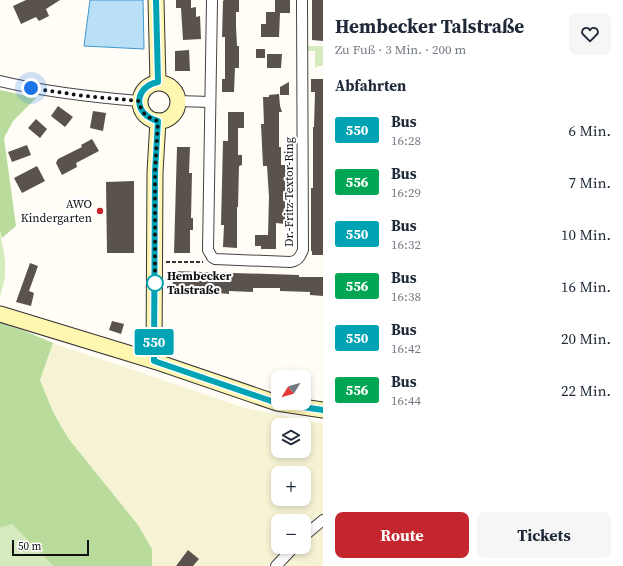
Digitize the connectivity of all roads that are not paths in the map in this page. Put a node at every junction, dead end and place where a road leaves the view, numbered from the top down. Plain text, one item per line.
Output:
1 (156, 0) edge
2 (212, 0) edge
3 (302, 0) edge
4 (0, 81) edge
5 (158, 82) junction
6 (139, 101) junction
7 (178, 101) junction
8 (210, 102) junction
9 (158, 121) junction
10 (0, 314) edge
11 (154, 361) junction
12 (323, 410) edge
13 (323, 520) edge
14 (311, 530) edge
15 (287, 554) edge
16 (276, 566) edge

1 - 5 street
2 - 8 street
3 - 8 street, Dr.-Fritz-Textor-Ring
4 - 6 street
5 - 6 street
5 - 7 street
6 - 9 street
7 - 8 street
7 - 9 street
9 - 11 street
10 - 11 street
11 - 12 street
13 - 14 street
15 - 16 street

